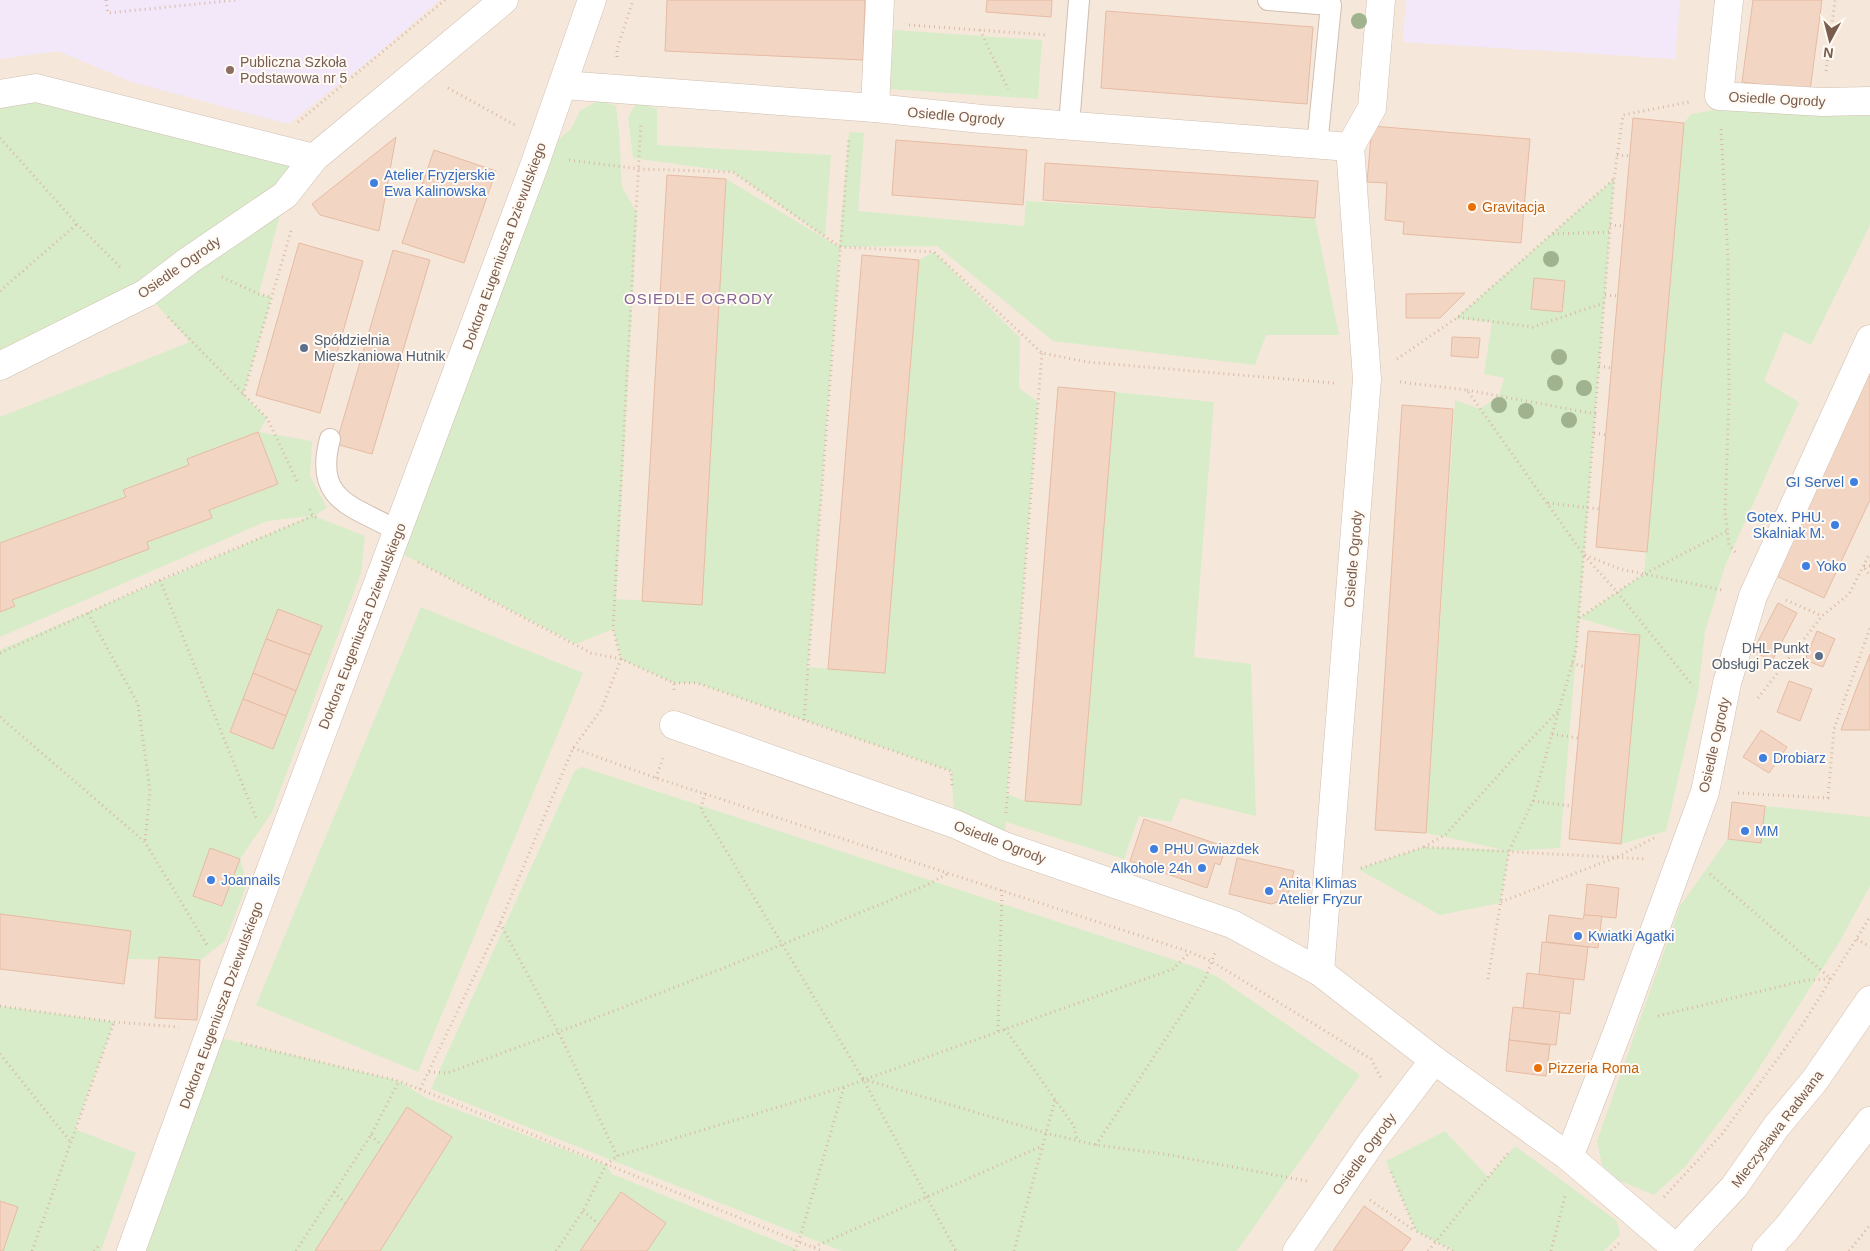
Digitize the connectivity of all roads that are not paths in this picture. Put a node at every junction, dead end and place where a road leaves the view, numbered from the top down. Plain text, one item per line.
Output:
1 (504, 0) edge
2 (592, 0) edge
3 (1079, 0) edge
4 (1268, 0) edge
5 (1381, 0) edge
6 (1728, 0) edge
7 (879, 12) edge
8 (563, 85) junction
9 (0, 94) edge
10 (1870, 100) edge
11 (863, 107) junction
12 (1069, 125) junction
13 (1317, 146) junction
14 (1350, 147) junction
15 (314, 158) junction
16 (1870, 339) edge
17 (0, 366) edge
18 (330, 439) dead end
19 (398, 531) junction
20 (674, 725) dead end
21 (1320, 972) junction
22 (1870, 1000) edge
23 (1434, 1060) junction
24 (1870, 1120) edge
25 (1571, 1159) junction
26 (1676, 1250) edge
27 (131, 1251) edge
28 (1297, 1251) edge
29 (1766, 1251) edge

1 - 15 street, Osiedle Ogrody
2 - 8 street, Doktora Eugeniusza Dziewulskiego
3 - 12 lane
4 - 13 lane
5 - 14 street
6 - 10 street, Osiedle Ogrody
7 - 11 street
8 - 11 street, Osiedle Ogrody
8 - 19 street, Doktora Eugeniusza Dziewulskiego
9 - 15 street
11 - 12 street, Osiedle Ogrody
12 - 13 street, Osiedle Ogrody
13 - 14 street, Osiedle Ogrody
14 - 21 street, Osiedle Ogrody
15 - 17 street, Osiedle Ogrody
16 - 25 street, Osiedle Ogrody
18 - 19 lane
19 - 27 street, Doktora Eugeniusza Dziewulskiego
20 - 21 street, Osiedle Ogrody
21 - 23 street, Osiedle Ogrody
22 - 26 street, Mieczysława Radwana
23 - 25 street, Osiedle Ogrody
23 - 28 street, Osiedle Ogrody
24 - 29 street
25 - 26 street, Osiedle Ogrody

